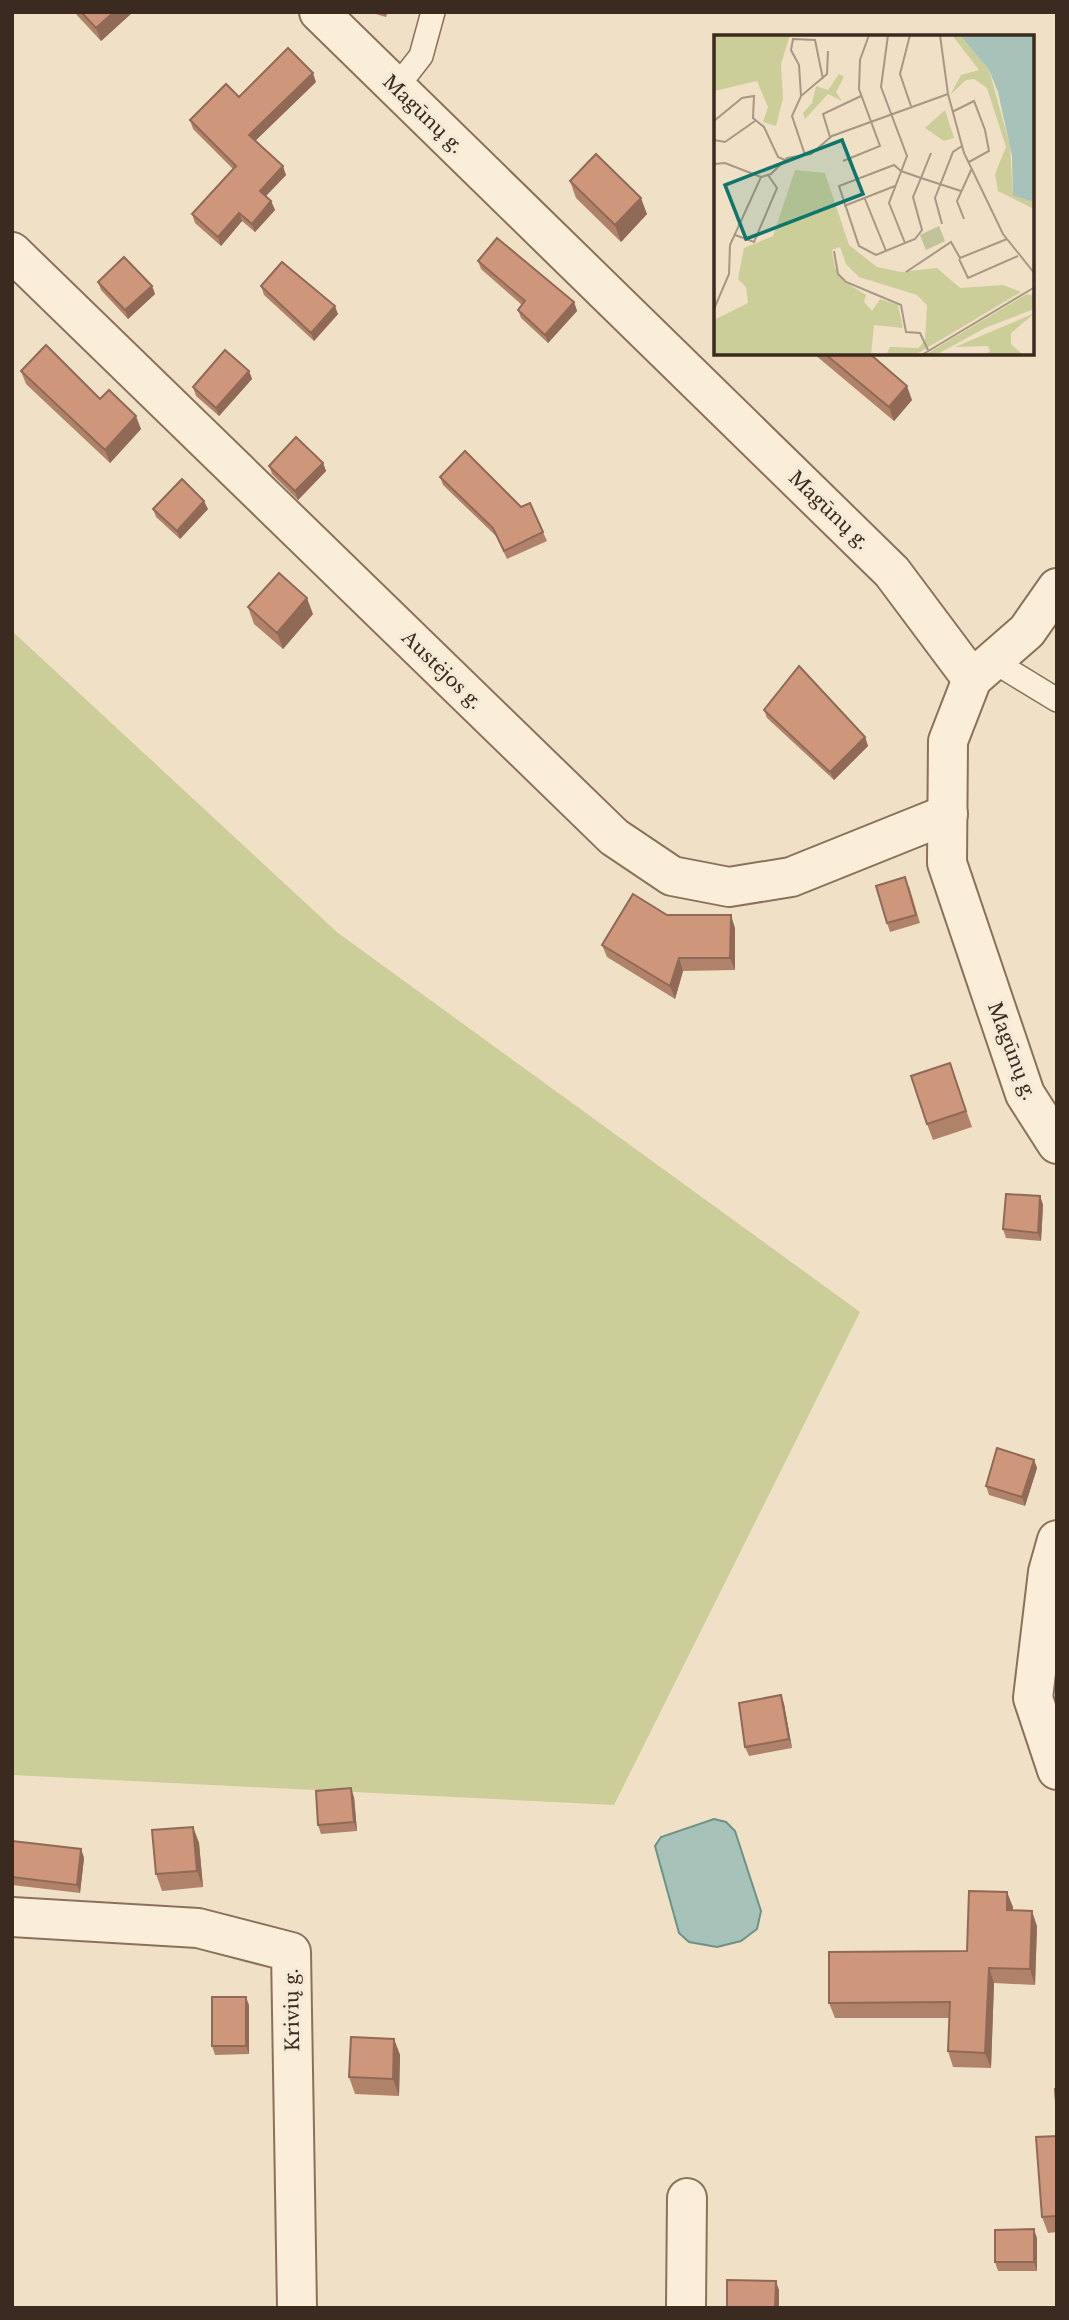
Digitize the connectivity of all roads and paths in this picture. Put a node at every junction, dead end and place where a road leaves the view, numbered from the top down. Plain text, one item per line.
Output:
1 (319, 12) edge
2 (433, 12) edge
3 (396, 88) junction
4 (12, 252) edge
5 (1057, 588) edge
6 (982, 670) junction
7 (1057, 700) edge
8 (948, 814) junction
9 (1057, 1144) edge
10 (1054, 1562) edge
11 (1057, 1770) edge
12 (12, 1917) edge
13 (687, 2198) dead end
14 (298, 2308) edge
15 (686, 2308) edge

1 - 3 street, Magūnų g.
2 - 3 lane
3 - 6 street, Magūnų g.
4 - 8 street, Austėjos g.
5 - 6 street
6 - 7 lane
6 - 8 street, Magūnų g.
8 - 9 street, Magūnų g.
10 - 11 street
12 - 14 street, Krivių g.
13 - 15 street

